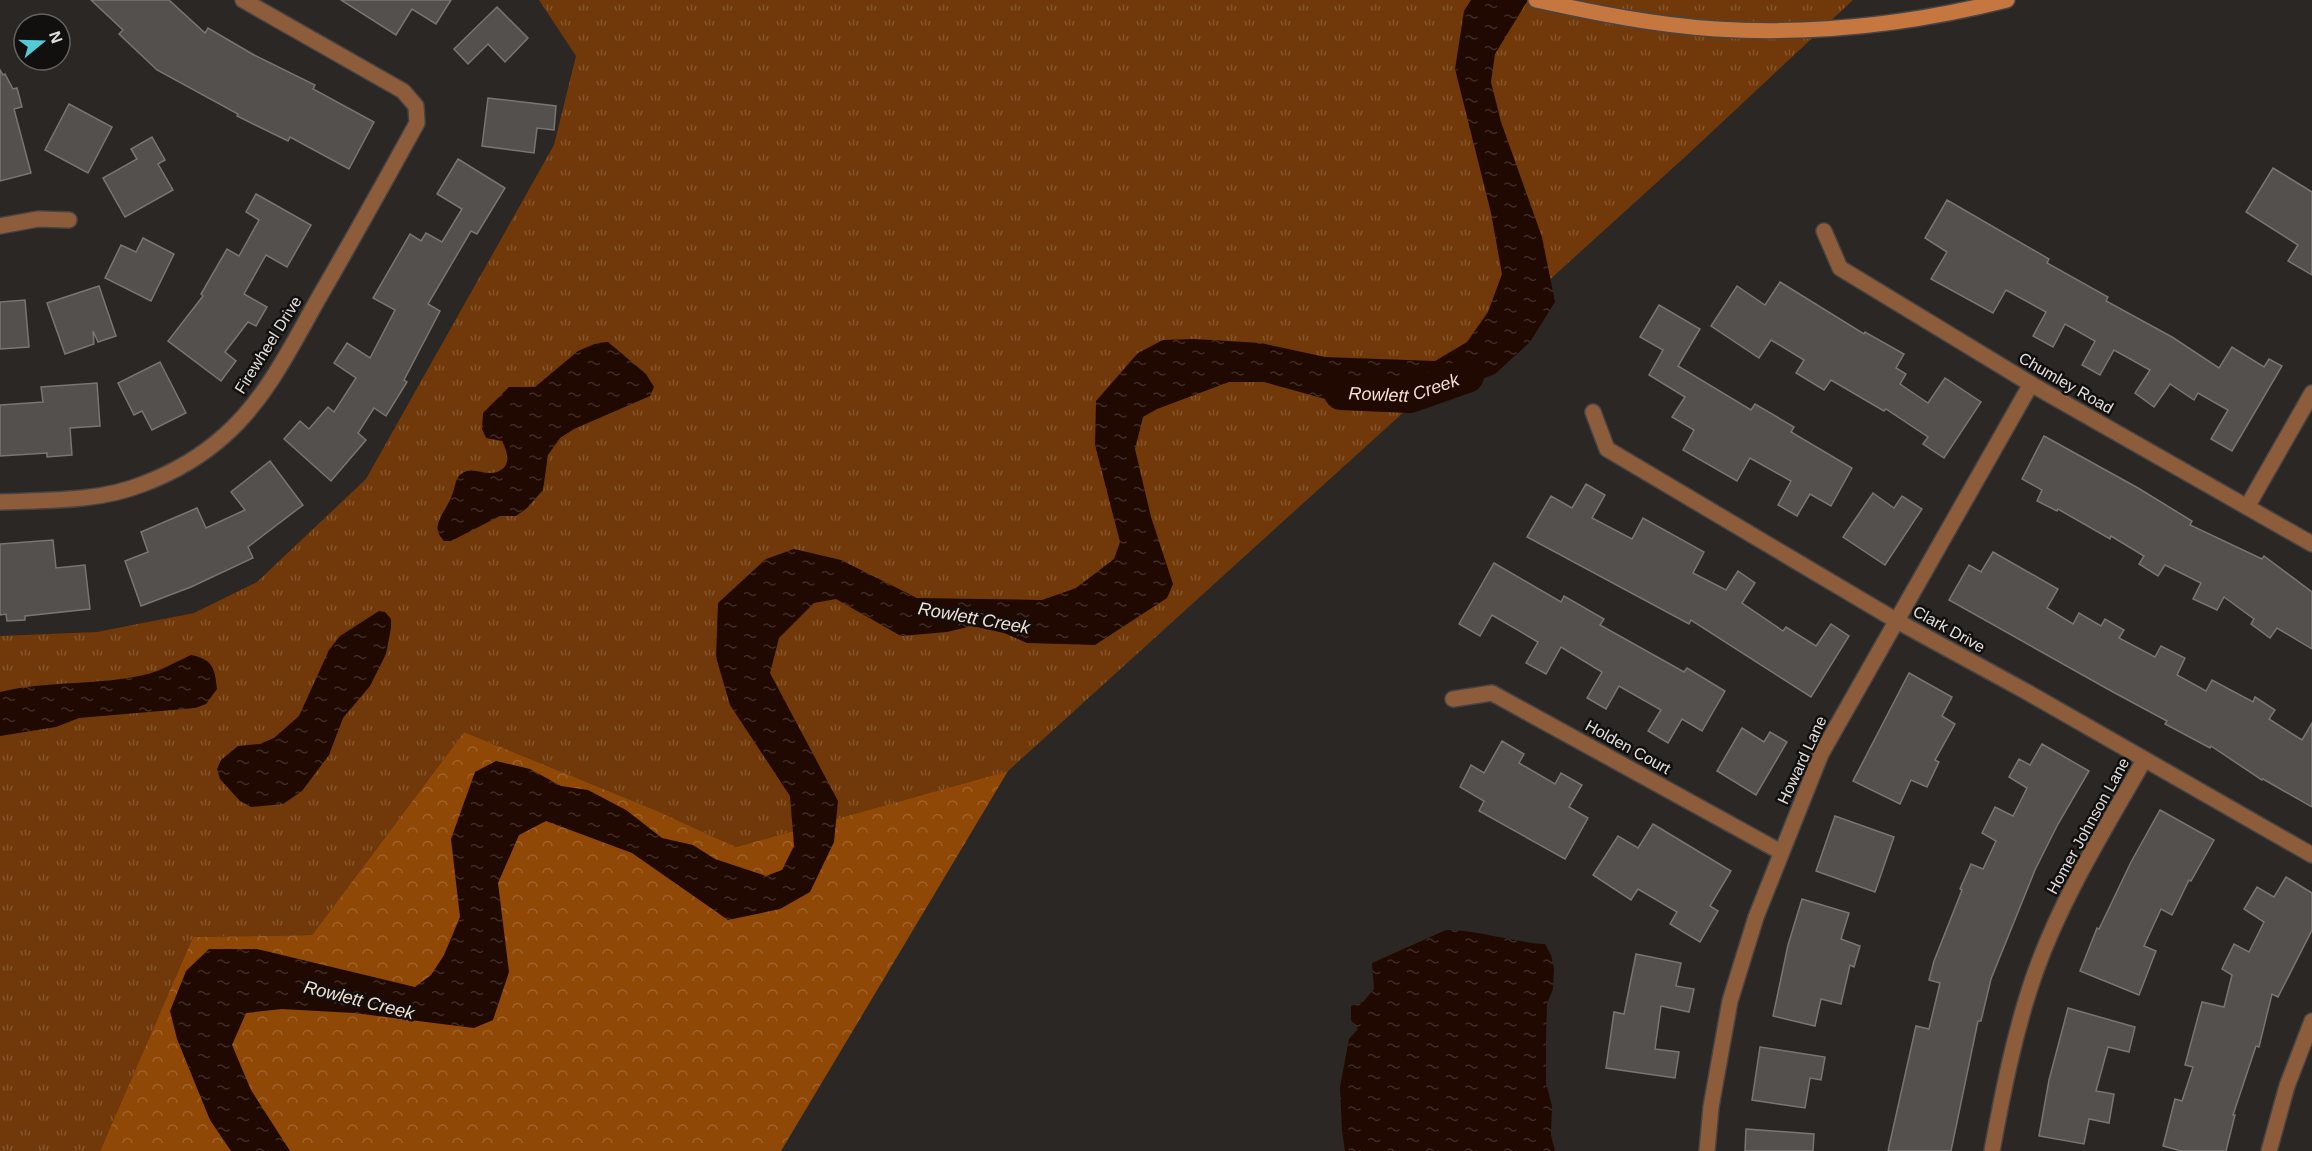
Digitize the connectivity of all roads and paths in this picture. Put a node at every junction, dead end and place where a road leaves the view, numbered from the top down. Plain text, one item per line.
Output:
1 (243, 0) edge
2 (1536, 0) edge
3 (2007, 0) edge
4 (69, 220) dead end
5 (0, 226) edge
6 (1824, 231) dead end
7 (2031, 384) junction
8 (2312, 393) edge
9 (1593, 412) dead end
10 (0, 502) edge
11 (2247, 507) junction
12 (2312, 544) edge
13 (1897, 621) junction
14 (1453, 699) dead end
15 (2145, 760) junction
16 (1781, 852) junction
17 (2312, 855) edge
18 (2312, 1021) edge
19 (1707, 1151) edge
20 (1992, 1151) edge
21 (2269, 1151) edge

1 - 10 street, Firewheel Drive
2 - 3 main road
4 - 5 street
6 - 7 street, Chumley Road
7 - 11 street, Chumley Road
7 - 13 street, Howard Lane
8 - 11 street
9 - 13 street, Clark Drive
11 - 12 street, Chumley Road
13 - 15 street, Clark Drive
13 - 16 street, Howard Lane
14 - 16 street, Holden Court
15 - 17 street, Clark Drive
15 - 20 street, Homer Johnson Lane
16 - 19 street, Howard Lane
18 - 21 street

